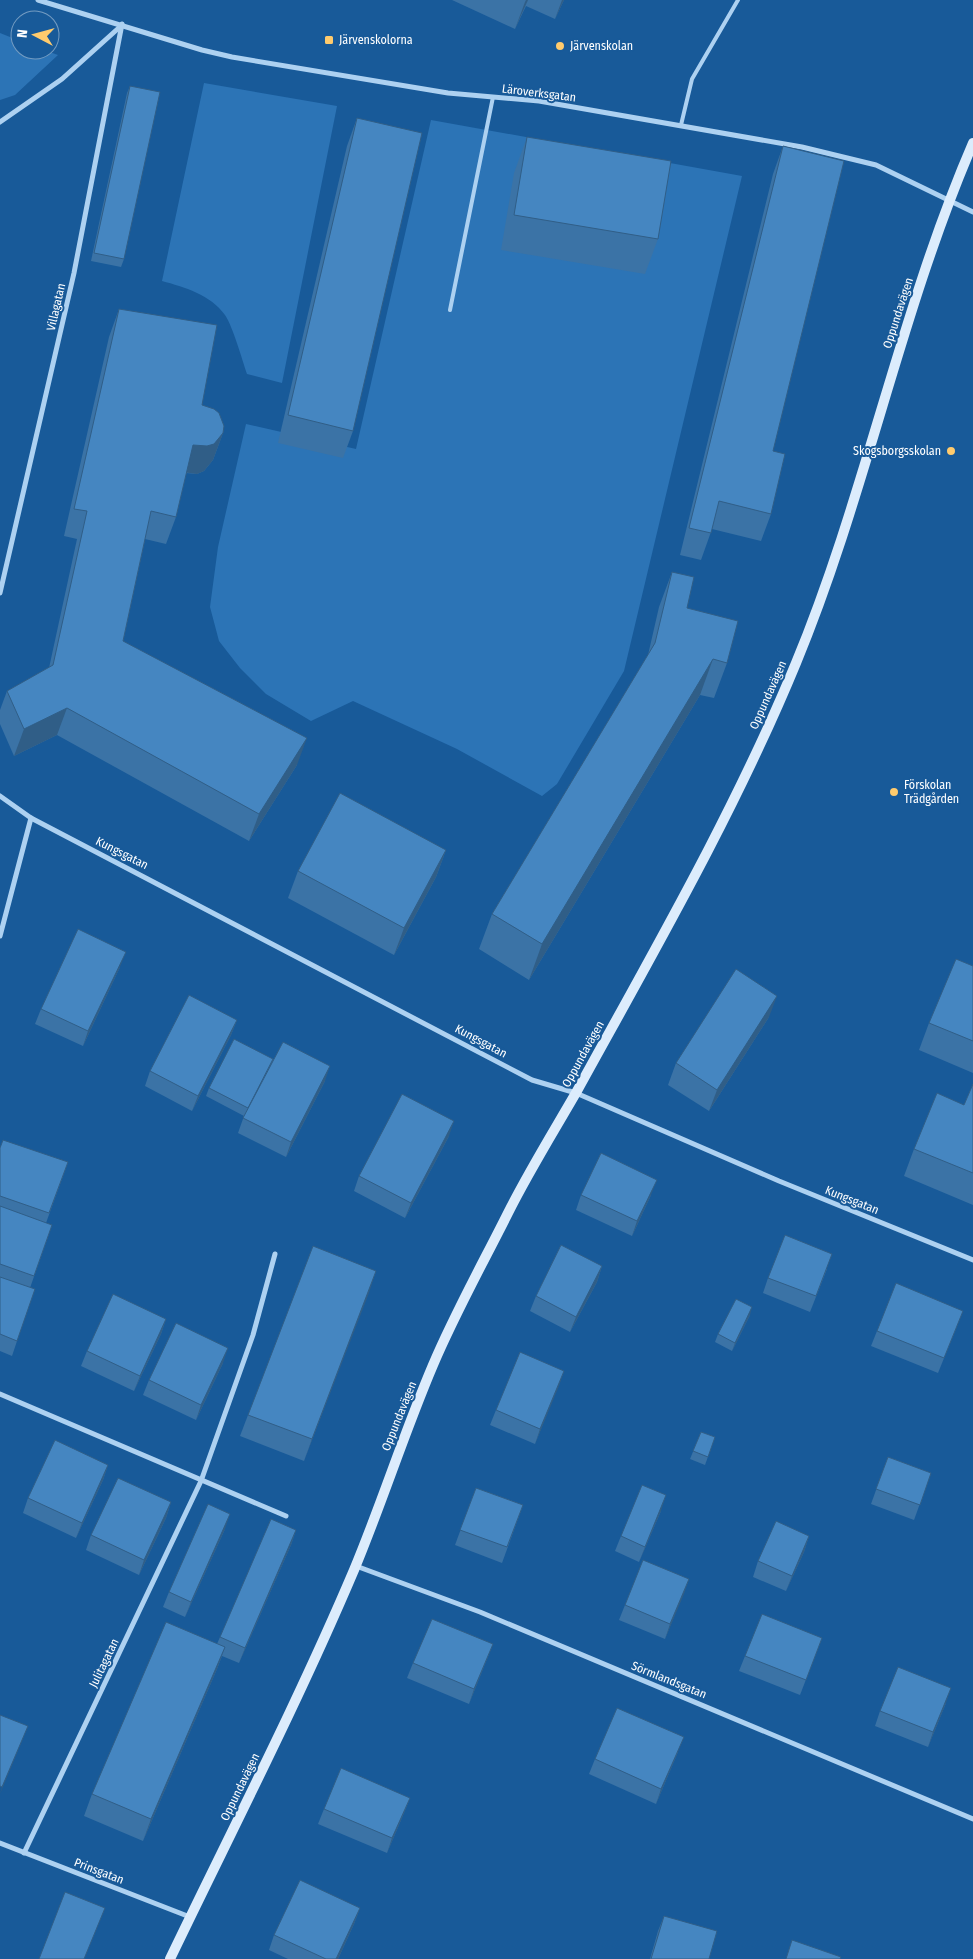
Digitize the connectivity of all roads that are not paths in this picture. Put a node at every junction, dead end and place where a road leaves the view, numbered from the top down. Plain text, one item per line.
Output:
1 (38, 0) edge
2 (738, 0) edge
3 (122, 24) junction
4 (492, 97) junction
5 (0, 122) edge
6 (681, 125) junction
7 (973, 143) edge
8 (948, 201) junction
9 (973, 212) edge
10 (450, 310) dead end
11 (0, 593) edge
12 (0, 796) edge
13 (31, 818) junction
14 (0, 936) edge
15 (576, 1093) junction
16 (275, 1254) dead end
17 (973, 1260) edge
18 (0, 1394) edge
19 (201, 1481) junction
20 (286, 1516) dead end
21 (356, 1566) junction
22 (973, 1819) edge
23 (0, 1843) edge
24 (24, 1853) junction
25 (190, 1917) junction
26 (170, 1959) edge

1 - 3 street, Läroverksgatan
2 - 6 lane
3 - 4 street, Läroverksgatan
3 - 5 street
3 - 11 street, Villagatan
4 - 6 street, Läroverksgatan
4 - 10 lane
6 - 8 street, Läroverksgatan
7 - 8 main road, Oppundavägen
8 - 9 street, Läroverksgatan
8 - 15 main road, Oppundavägen
12 - 13 street, Kungsgatan
13 - 14 street
13 - 15 street, Kungsgatan
15 - 17 street, Kungsgatan
15 - 21 main road, Oppundavägen
16 - 19 street, Julitagatan
18 - 19 street
19 - 20 street
19 - 24 street, Julitagatan
21 - 22 street, Sörmlandsgatan
21 - 25 main road, Oppundavägen
23 - 24 street, Prinsgatan
24 - 25 street, Prinsgatan
25 - 26 main road, Oppundavägen

